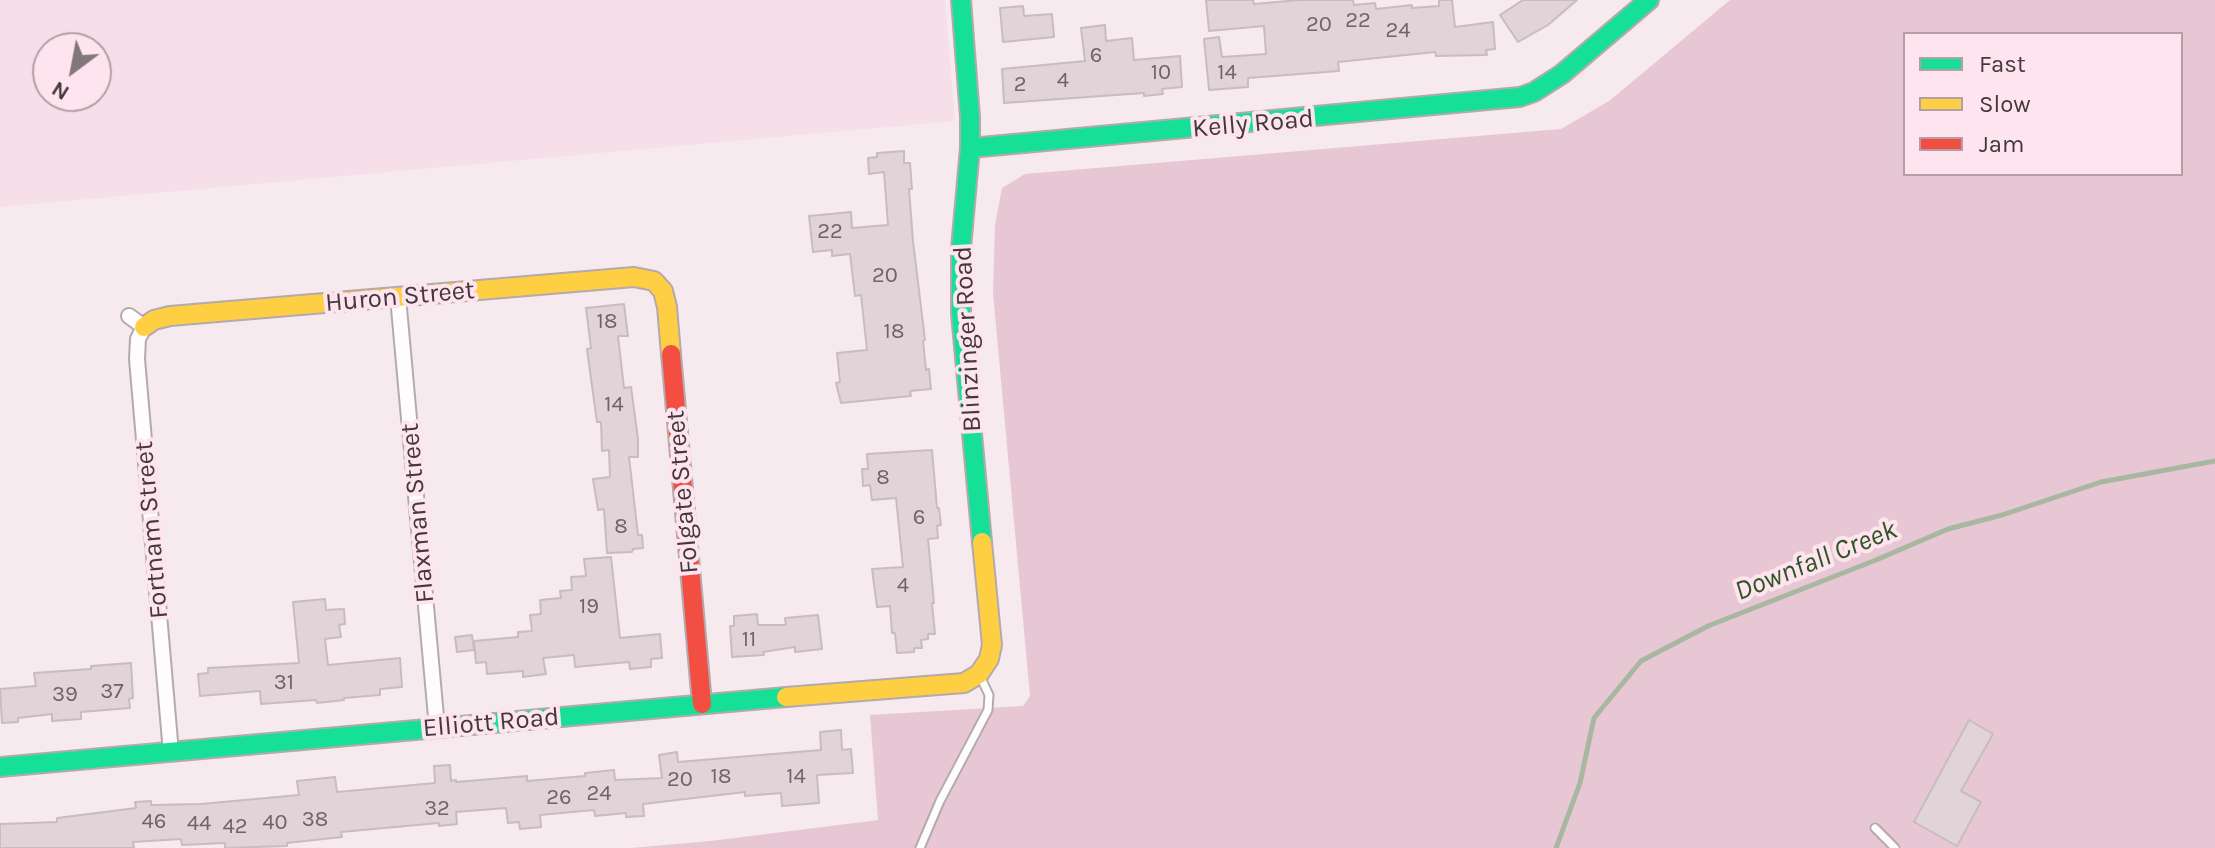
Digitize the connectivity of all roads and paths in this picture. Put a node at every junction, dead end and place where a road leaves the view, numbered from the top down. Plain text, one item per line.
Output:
1 (961, 0) edge
2 (1649, 0) edge
3 (970, 148) junction
4 (656, 283) joint
5 (398, 297) junction
6 (137, 322) joint
7 (979, 674) junction
8 (702, 704) junction
9 (437, 728) junction
10 (171, 753) junction
11 (0, 767) edge
12 (1875, 828) dead end
13 (920, 848) edge
14 (1895, 848) edge

1 - 3 street, Blinzinger Road
2 - 3 street, Kelly Road
3 - 7 street, Blinzinger Road
4 - 5 street, Huron Street
4 - 8 street, Folgate Street
5 - 6 street, Huron Street
5 - 9 street, Flaxman Street
6 - 10 street, Fortnam Street
7 - 8 street, Elliott Road
7 - 13 lane
8 - 9 street, Elliott Road
9 - 10 street, Elliott Road
10 - 11 street, Elliott Road
12 - 14 lane

